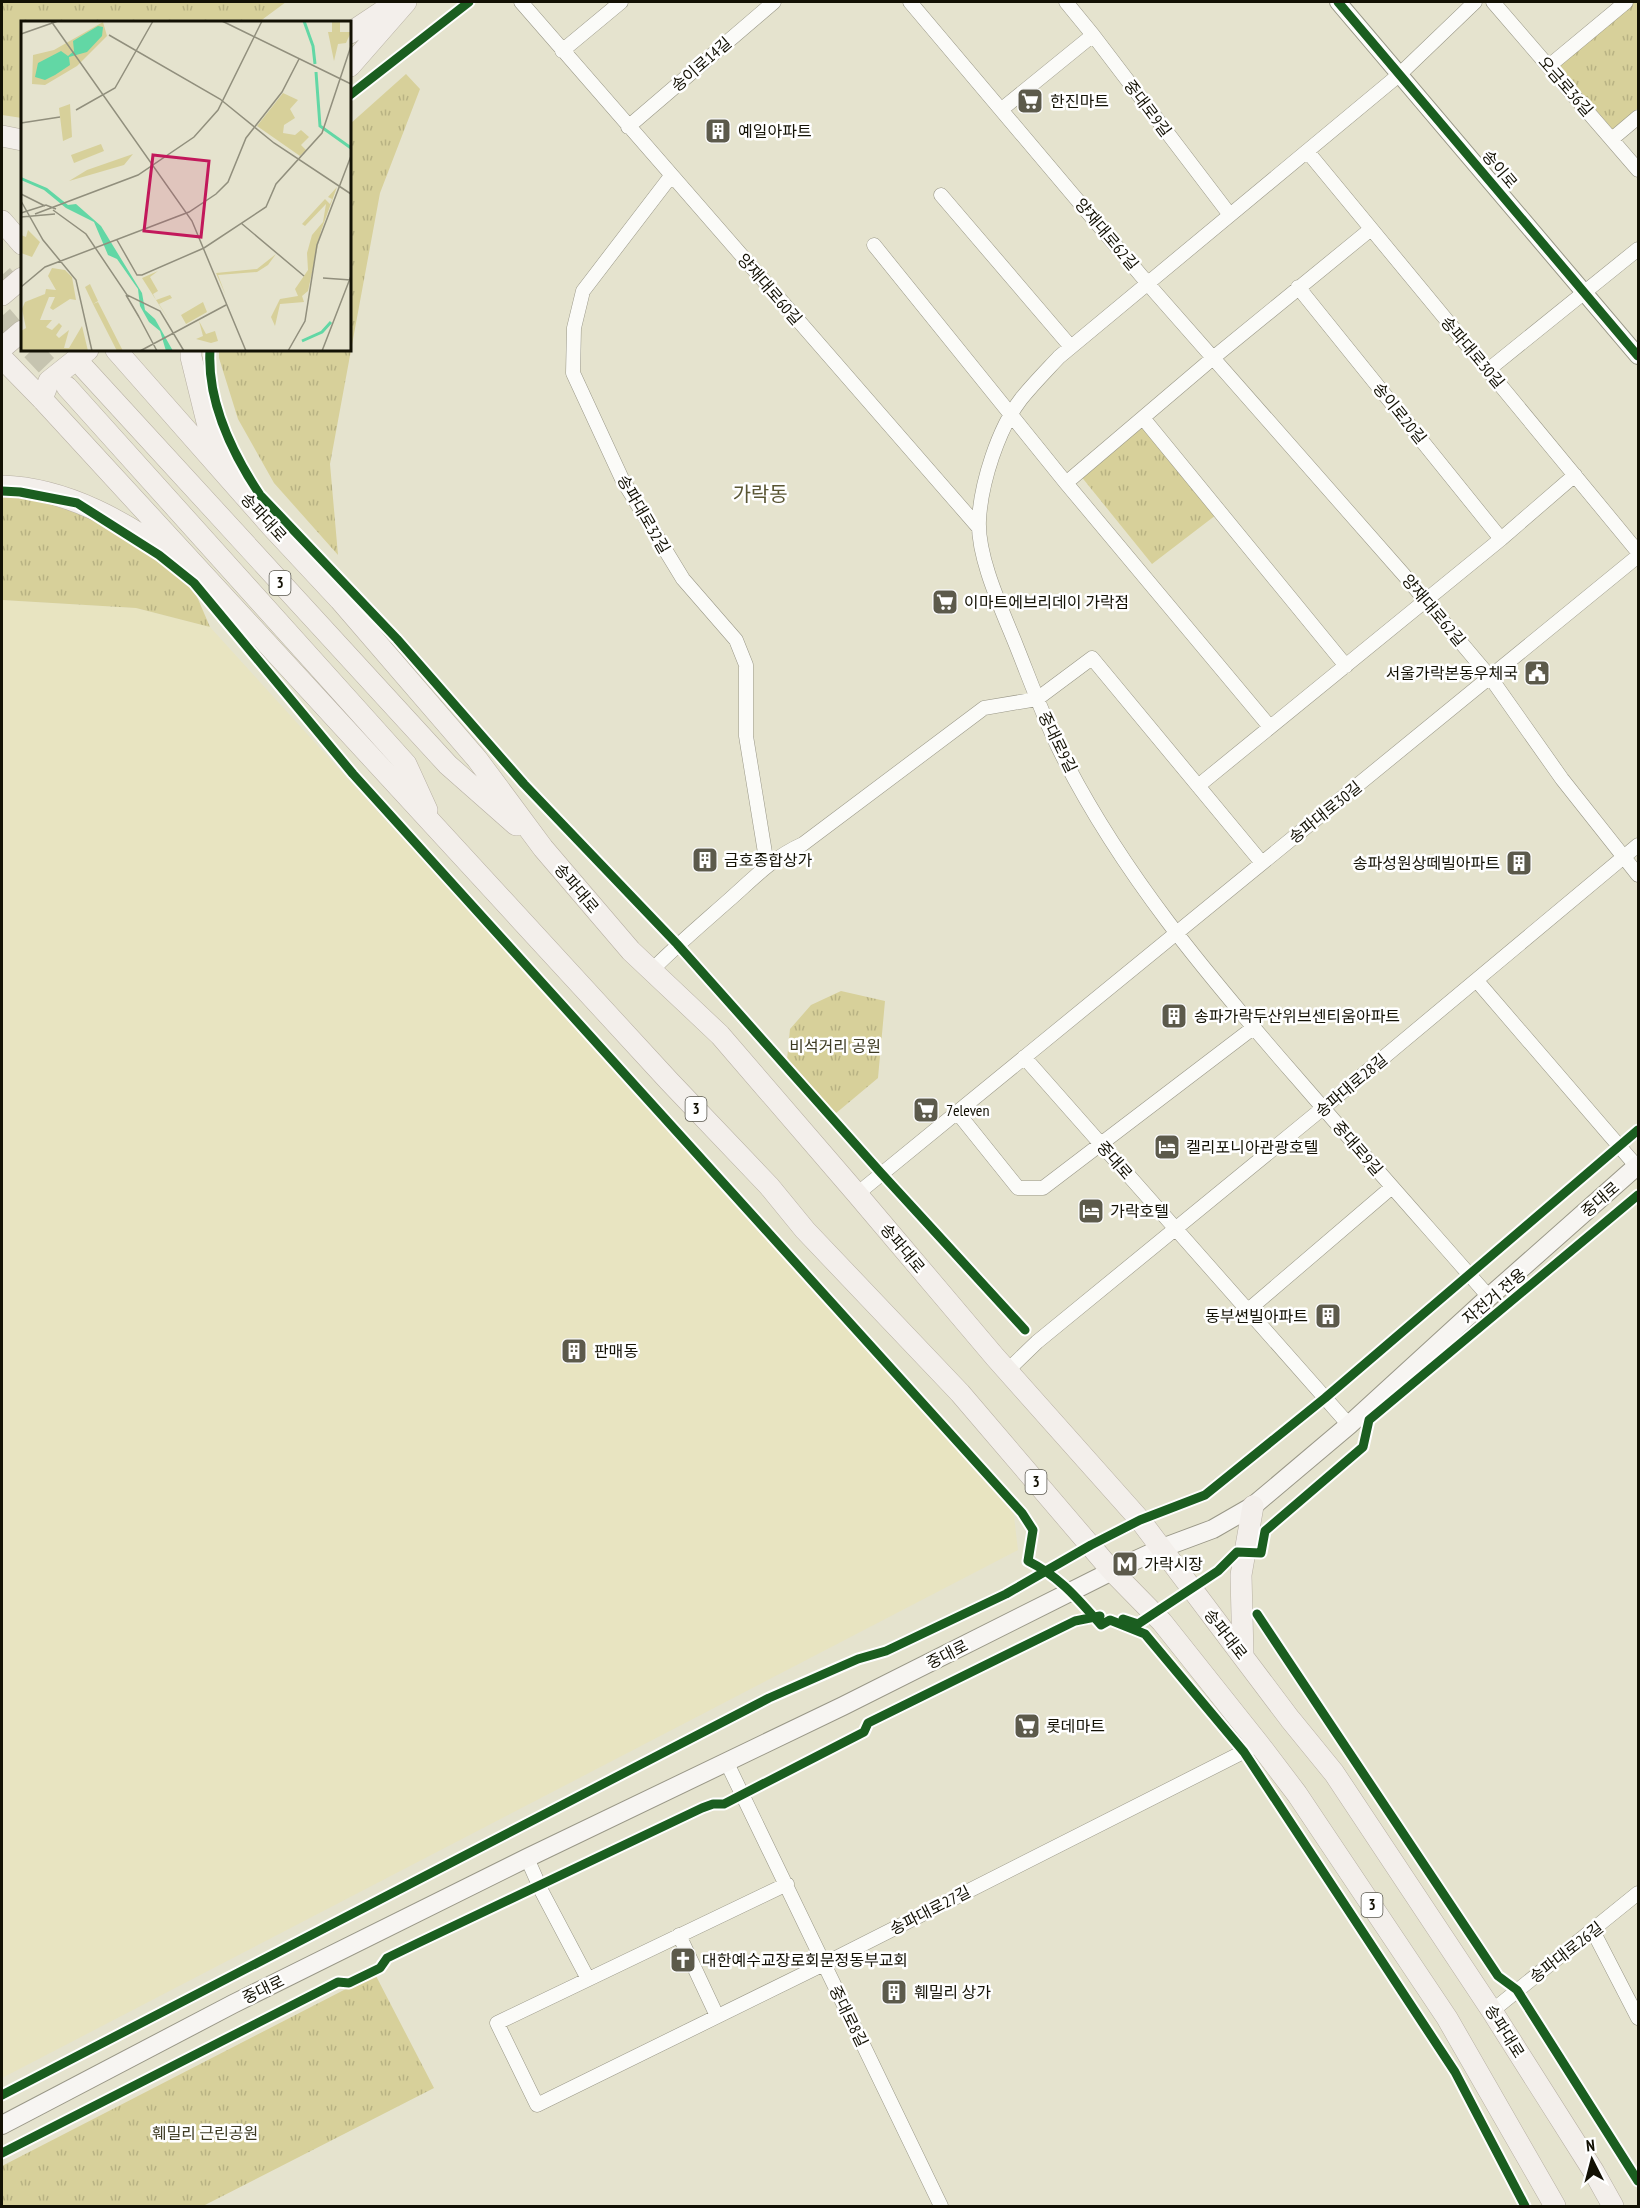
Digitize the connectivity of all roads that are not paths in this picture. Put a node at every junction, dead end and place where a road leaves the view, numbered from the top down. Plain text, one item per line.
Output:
1 (402, 2) edge
2 (521, 2) edge
3 (621, 2) edge
4 (774, 2) edge
5 (910, 2) edge
6 (1066, 2) edge
7 (1338, 2) edge
8 (1475, 2) edge
9 (1493, 2) edge
10 (1626, 2) edge
11 (351, 32) edge
12 (1093, 35) junction
13 (351, 44) edge
14 (562, 51) junction
15 (351, 65) edge
16 (1549, 66) junction
17 (1400, 74) junction
18 (1002, 109) junction
19 (1638, 117) edge
20 (628, 127) junction
21 (2, 136) edge
22 (1612, 139) junction
23 (21, 140) edge
24 (1307, 151) junction
25 (1638, 170) edge
26 (671, 176) junction
27 (941, 195) dead end
28 (1230, 215) junction
29 (2, 222) edge
30 (1371, 229) junction
31 (21, 243) edge
32 (874, 245) dead end
33 (1638, 249) edge
34 (21, 279) edge
35 (1148, 283) junction
36 (1298, 287) junction
37 (1586, 293) junction
38 (2, 295) edge
39 (21, 332) edge
40 (1071, 346) junction
41 (2, 348) edge
42 (117, 351) edge
43 (191, 351) edge
44 (1638, 356) edge
45 (2, 358) edge
46 (1213, 358) junction
47 (86, 359) edge
48 (1488, 370) junction
49 (67, 387) tunnel mouth
50 (42, 399) junction
51 (1011, 414) junction
52 (1143, 418) junction
53 (1575, 475) junction
54 (1066, 483) junction
55 (2, 486) edge
56 (271, 526) junction
57 (979, 528) junction
58 (1501, 539) junction
59 (1638, 554) edge
60 (213, 585) junction
61 (1425, 600) junction
62 (1346, 666) junction
63 (1490, 677) junction
64 (1037, 699) junction
65 (1270, 728) junction
66 (1198, 786) junction
67 (432, 822) junction
68 (1638, 845) edge
69 (543, 848) junction
70 (1623, 857) junction
71 (1262, 863) junction
72 (767, 865) junction
73 (1638, 875) edge
74 (1176, 934) junction
75 (652, 969) junction
76 (1476, 981) junction
77 (1253, 1028) junction
78 (1024, 1057) junction
79 (1323, 1108) junction
80 (957, 1112) junction
81 (1101, 1144) junction
82 (1638, 1167) edge
83 (1392, 1187) junction
84 (857, 1194) junction
85 (1176, 1230) junction
86 (1489, 1297) junction
87 (1247, 1311) junction
88 (1008, 1370) junction
89 (1349, 1425) junction
90 (1252, 1506) junction
91 (1162, 1548) junction
92 (1112, 1571) junction
93 (1243, 1656) junction
94 (1259, 1744) junction
95 (726, 1761) junction
96 (527, 1858) junction
97 (787, 1884) junction
98 (1638, 1893) edge
99 (1593, 1931) junction
100 (680, 1935) junction
101 (824, 1964) junction
102 (588, 1979) junction
103 (1492, 2010) junction
104 (717, 2016) junction
105 (1638, 2018) edge
106 (2, 2125) edge
107 (941, 2206) edge
108 (1555, 2206) edge
109 (1613, 2206) edge

1 - 11 main road
1 - 13 main road
1 - 15 main road
2 - 14 street, 양재대로60길
3 - 14 street
4 - 20 street, 송이로14길
5 - 18 street, 양재대로62길
6 - 12 street, 중대로9길
7 - 17 street, 송이로
8 - 17 street
9 - 16 street, 오금로36길
10 - 16 street
12 - 18 street
12 - 28 street, 중대로9길
14 - 20 street, 양재대로60길
16 - 22 street, 오금로36길
17 - 24 street, 중대로9길
17 - 37 street, 송이로
18 - 35 street, 양재대로62길
19 - 22 street
20 - 26 street, 양재대로60길
21 - 23 main road
22 - 25 street, 오금로36길
24 - 28 street, 중대로9길
24 - 30 street, 송파대로30길
26 - 57 street, 양재대로60길
26 - 72 street, 송파대로32길
27 - 40 street
28 - 35 street, 중대로9길
29 - 31 main road
30 - 36 street
30 - 48 street, 송파대로30길
32 - 51 street
33 - 37 street
34 - 38 main road
35 - 40 street, 중대로9길
35 - 46 street, 양재대로62길
36 - 46 street
36 - 58 street, 송이로20길
37 - 44 street, 송이로
37 - 48 street
39 - 41 main road
40 - 51 street, 중대로9길
42 - 56 main road, 송파대로
43 - 56 main road
45 - 50 main road
46 - 52 street
46 - 61 street, 양재대로62길
47 - 50 main road
47 - 69 main road, 3
48 - 53 street, 송파대로30길
49 - 67 main road, 3
50 - 60 main road
51 - 54 street
51 - 57 street, 중대로9길
52 - 54 street
52 - 62 street
53 - 58 street
53 - 59 street, 송파대로30길
54 - 65 street
55 - 60 main road
56 - 69 main road, 송파대로
57 - 64 street, 중대로9길
58 - 61 street
59 - 63 street, 송파대로30길
60 - 67 main road
61 - 62 street
61 - 63 street, 양재대로62길
62 - 65 street
63 - 70 street, 양재대로62길
63 - 71 street, 송파대로30길
64 - 66 street
64 - 72 street
64 - 74 street, 중대로9길
65 - 66 street
66 - 71 street
67 - 92 main road, 3
68 - 70 street, 송파대로28길
69 - 75 main road, 송파대로 / 3
70 - 73 street, 양재대로62길
70 - 76 street, 송파대로28길
71 - 74 street, 송파대로30길
72 - 75 street
74 - 77 street, 중대로9길
74 - 78 street, 송파대로30길
75 - 84 main road, 송파대로 / 3
76 - 79 street, 송파대로28길
76 - 82 street, 중대로
77 - 79 street, 중대로9길
77 - 81 street
78 - 80 street, 송파대로30길
78 - 81 street, 중대로
79 - 83 street, 중대로9길
79 - 85 street, 송파대로28길
80 - 81 street
80 - 84 street, 송파대로30길
81 - 85 street, 중대로
82 - 86 main road, 중대로
83 - 86 street, 중대로9길
83 - 87 street, 중대로9길
84 - 88 main road, 송파대로 / 3
85 - 87 street, 중대로
85 - 88 street, 송파대로28길
86 - 89 main road, 중대로
87 - 89 street, 중대로
88 - 91 main road, 송파대로 / 3
89 - 90 main road, 중대로
90 - 91 main road, 중대로
90 - 93 main road
91 - 92 main road, 중대로
91 - 93 main road, 송파대로 / 3
92 - 94 main road, 3
92 - 95 main road, 중대로
93 - 103 main road, 송파대로 / 3
94 - 101 street, 송파대로27길
94 - 108 main road, 3
95 - 96 main road, 중대로
95 - 97 street, 중대로8길
96 - 102 street
96 - 106 main road, 중대로
97 - 100 street
97 - 101 street, 중대로8길
98 - 99 street, 송파대로26길
99 - 103 street, 송파대로26길
99 - 105 street
100 - 102 street
100 - 104 street
101 - 104 street, 송파대로27길
101 - 107 street, 중대로8길
102 - 104 street, 송파대로27길
103 - 109 main road, 송파대로 / 3

